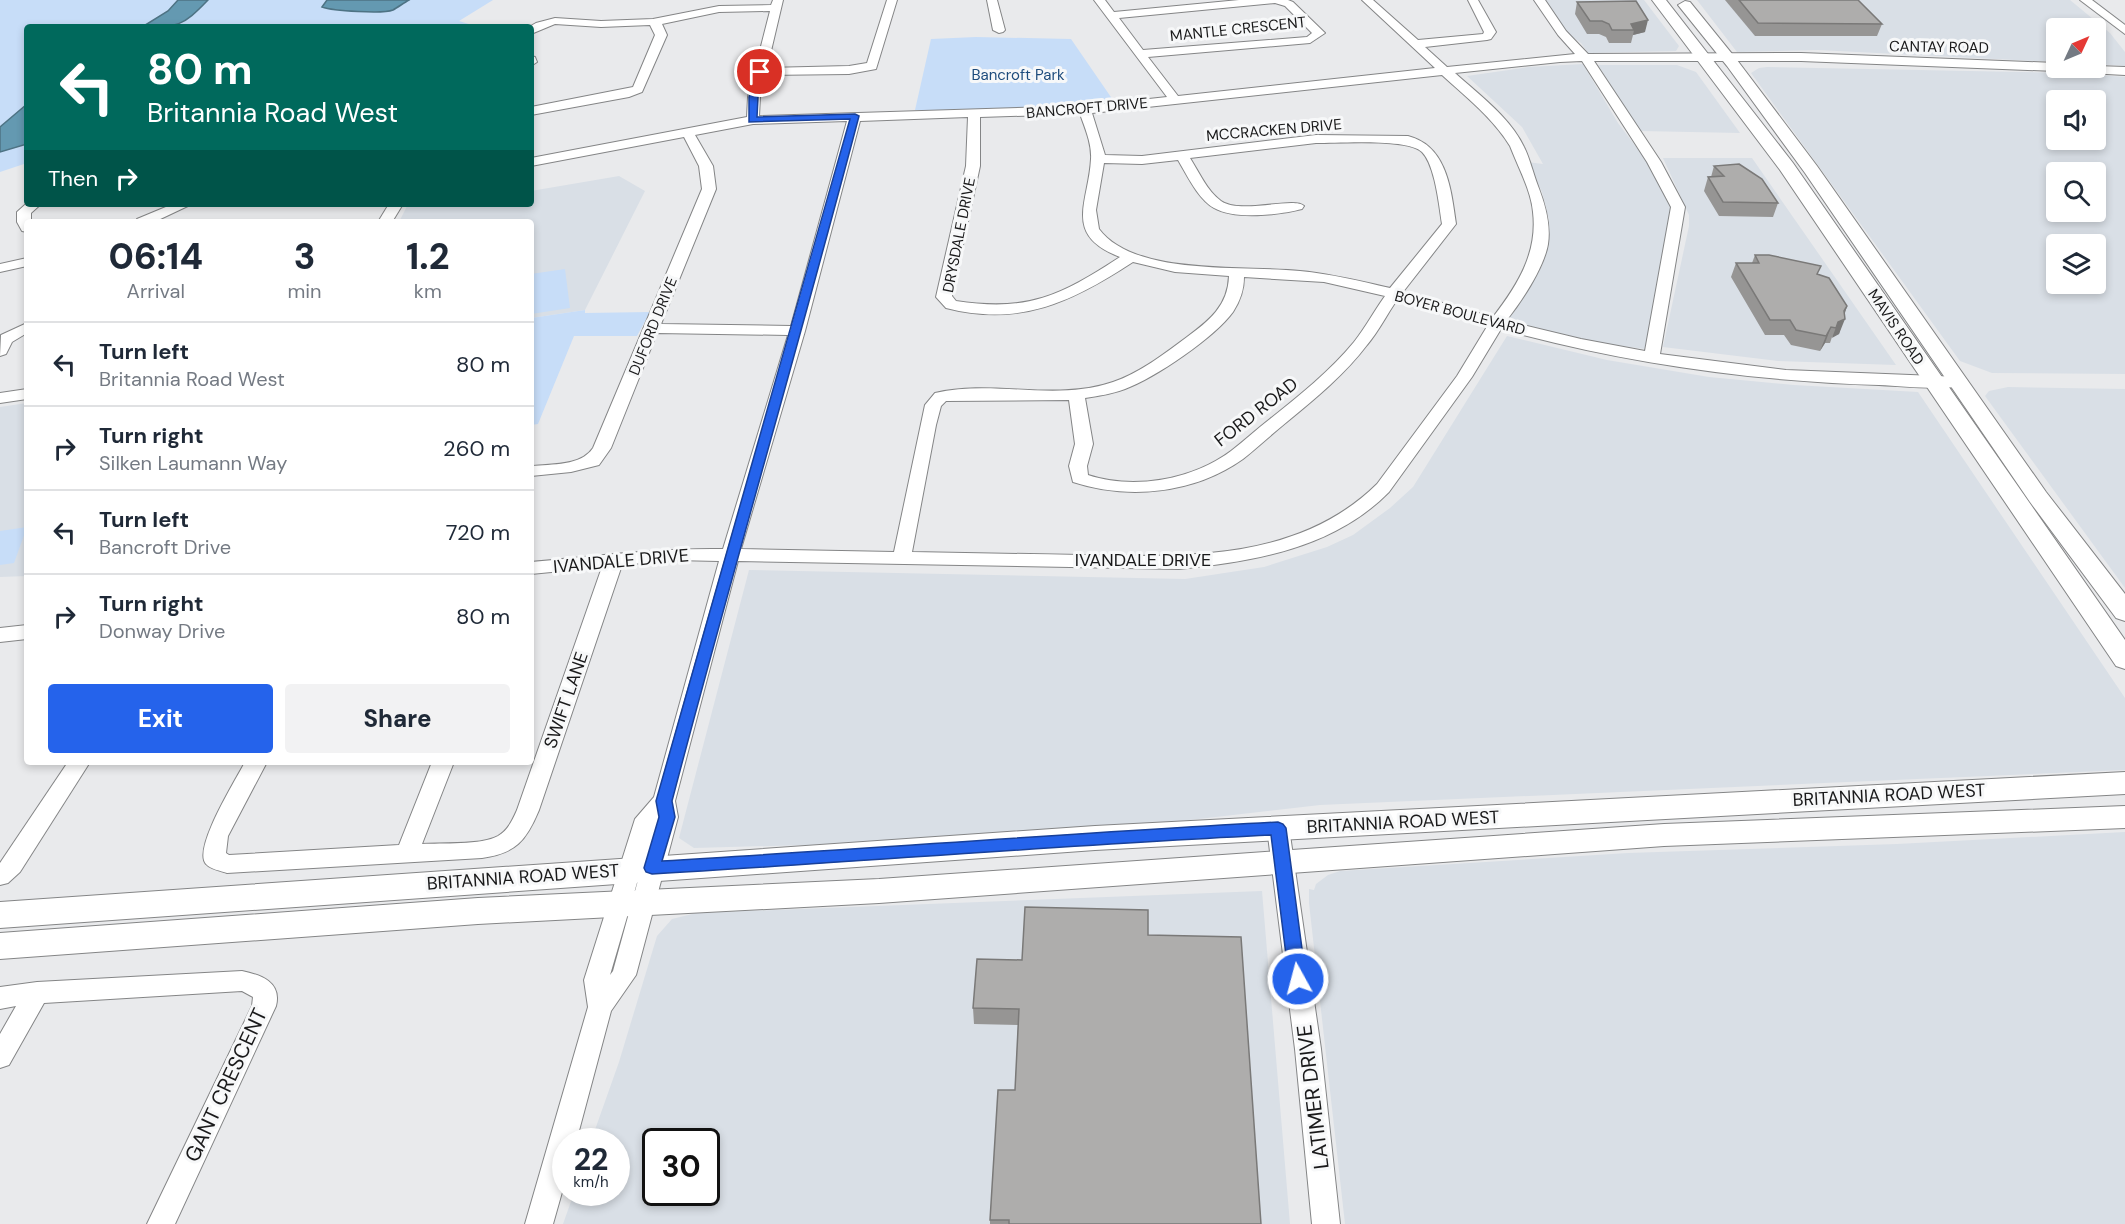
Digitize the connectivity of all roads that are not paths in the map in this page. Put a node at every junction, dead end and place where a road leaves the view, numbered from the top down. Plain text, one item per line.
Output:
1 (892, 0) edge
2 (992, 0) edge
3 (1099, 0) edge
4 (1273, 0) edge
5 (1278, 0) edge
6 (1367, 0) edge
7 (1473, 0) edge
8 (1539, 0) edge
9 (1659, 0) edge
10 (1681, 0) edge
11 (2085, 0) edge
12 (778, 4) edge
13 (1110, 16) junction
14 (653, 22) junction
15 (534, 29) edge
16 (999, 30) dead end
17 (2125, 31) edge
18 (1416, 44) junction
19 (1141, 54) junction
20 (1586, 59) junction
21 (1718, 60) junction
22 (2046, 67) edge
23 (2106, 70) edge
24 (1445, 71) junction
25 (2125, 71) edge
26 (760, 72) junction
27 (1175, 100) junction
28 (534, 110) edge
29 (1085, 110) junction
30 (974, 115) junction
31 (855, 116) junction
32 (753, 120) junction
33 (687, 132) junction
34 (1182, 155) junction
35 (1098, 159) junction
36 (534, 161) edge
37 (1297, 206) dead end
38 (30, 207) edge
39 (178, 207) edge
40 (24, 219) edge
41 (149, 219) edge
42 (1130, 258) junction
43 (24, 263) edge
44 (0, 268) edge
45 (1237, 272) junction
46 (1393, 294) junction
47 (1496, 324) junction
48 (652, 328) junction
49 (24, 329) edge
50 (797, 331) junction
51 (0, 351) edge
52 (1650, 358) junction
53 (1933, 381) junction
54 (1960, 381) junction
55 (24, 394) edge
56 (1076, 394) junction
57 (0, 398) edge
58 (534, 471) edge
59 (730, 556) junction
60 (615, 558) junction
61 (902, 558) junction
62 (534, 568) edge
63 (2125, 612) edge
64 (24, 632) edge
65 (0, 635) edge
66 (2125, 660) edge
67 (77, 765) edge
68 (254, 765) edge
69 (442, 765) edge
70 (2125, 783) edge
71 (2125, 817) edge
72 (1278, 828) junction
73 (406, 853) junction
74 (1283, 861) junction
75 (640, 868) junction
76 (0, 876) edge
77 (632, 903) junction
78 (0, 915) edge
79 (0, 946) edge
80 (37, 993) junction
81 (0, 998) edge
82 (0, 1057) edge
83 (161, 1224) edge
84 (539, 1224) edge
85 (1326, 1224) edge

1 - 26 street
2 - 16 street
3 - 13 street
4 - 13 street, MANTLE CRESCENT
5 - 19 street, MANTLE CRESCENT
6 - 18 street, IVANDALE DRIVE
7 - 18 street
8 - 20 street
9 - 21 main road, MAVIS ROAD
10 - 21 main road, MAVIS ROAD
11 - 17 street
12 - 14 street
12 - 26 street
13 - 19 street
14 - 15 street
14 - 28 street
18 - 24 street, IVANDALE DRIVE
19 - 27 street
20 - 21 street, BANCROFT DRIVE
20 - 24 street, BANCROFT DRIVE
20 - 52 street
21 - 22 street, CANTAY ROAD
21 - 53 main road, MAVIS ROAD
21 - 54 main road, MAVIS ROAD
23 - 25 street
24 - 27 street, BANCROFT DRIVE
24 - 47 street, IVANDALE DRIVE
26 - 32 street
27 - 29 street, BANCROFT DRIVE
29 - 30 street, BANCROFT DRIVE
29 - 35 street, BOYER BOULEVARD
30 - 31 street, BANCROFT DRIVE
30 - 42 street, DRYSDALE DRIVE
31 - 32 street, BANCROFT DRIVE
31 - 50 street
32 - 33 street, BANCROFT DRIVE
33 - 36 street, BANCROFT DRIVE
33 - 48 street, DUFORD DRIVE
34 - 35 street, MCCRACKEN DRIVE
34 - 37 street
34 - 46 street, MCCRACKEN DRIVE
35 - 42 street, BOYER BOULEVARD
38 - 40 street
39 - 41 street
42 - 45 street, BOYER BOULEVARD
43 - 44 street
45 - 46 street, BOYER BOULEVARD
45 - 56 street
46 - 47 street, BOYER BOULEVARD
46 - 56 street, FORD ROAD
47 - 52 street, BOYER BOULEVARD
47 - 61 street, IVANDALE DRIVE
48 - 50 street
48 - 58 street, DUFORD DRIVE
49 - 51 street
50 - 59 street
52 - 53 street, BOYER BOULEVARD
53 - 54 street, BOYER BOULEVARD
53 - 66 main road, MAVIS ROAD
54 - 63 main road, MAVIS ROAD
55 - 57 street
56 - 61 street
59 - 60 street, IVANDALE DRIVE
59 - 61 street, IVANDALE DRIVE
59 - 75 street
60 - 62 street, IVANDALE DRIVE
60 - 73 street, SWIFT LANE
64 - 65 street
67 - 76 street
68 - 73 street, SWIFT LANE
69 - 73 street
70 - 72 main road, BRITANNIA ROAD WEST
71 - 74 main road, BRITANNIA ROAD WEST
72 - 74 street, LATIMER DRIVE
72 - 75 main road, BRITANNIA ROAD WEST
74 - 77 main road, BRITANNIA ROAD WEST
74 - 85 street, LATIMER DRIVE
75 - 77 street
75 - 78 main road, BRITANNIA ROAD WEST
77 - 79 main road, BRITANNIA ROAD WEST
77 - 84 street
80 - 81 street, GANT CRESCENT
80 - 82 street
80 - 83 street, GANT CRESCENT

